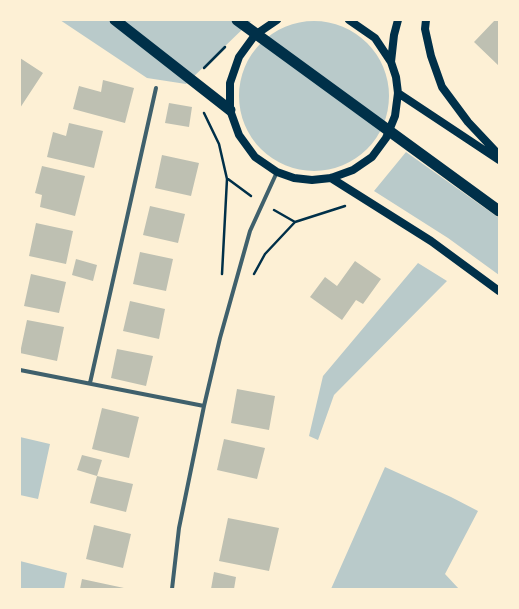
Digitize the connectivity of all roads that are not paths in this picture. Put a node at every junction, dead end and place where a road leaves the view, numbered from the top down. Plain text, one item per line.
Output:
1 (115, 20) edge
2 (237, 20) edge
3 (277, 20) edge
4 (352, 20) edge
5 (398, 20) edge
6 (426, 20) edge
7 (391, 62) junction
8 (156, 88) dead end
9 (398, 93) junction
10 (230, 110) junction
11 (499, 155) edge
12 (499, 160) edge
13 (277, 172) junction
14 (331, 178) junction
15 (499, 210) edge
16 (499, 291) edge
17 (20, 370) edge
18 (90, 383) junction
19 (204, 406) junction
20 (172, 589) edge

1 - 10 highway
2 - 15 highway
3 - 10 main road
4 - 7 main road
5 - 7 main road
6 - 11 main road
7 - 9 main road
8 - 18 street
9 - 12 main road
9 - 14 main road
10 - 13 main road
13 - 14 main road
13 - 19 street
14 - 16 main road
17 - 18 street
18 - 19 street
19 - 20 street

